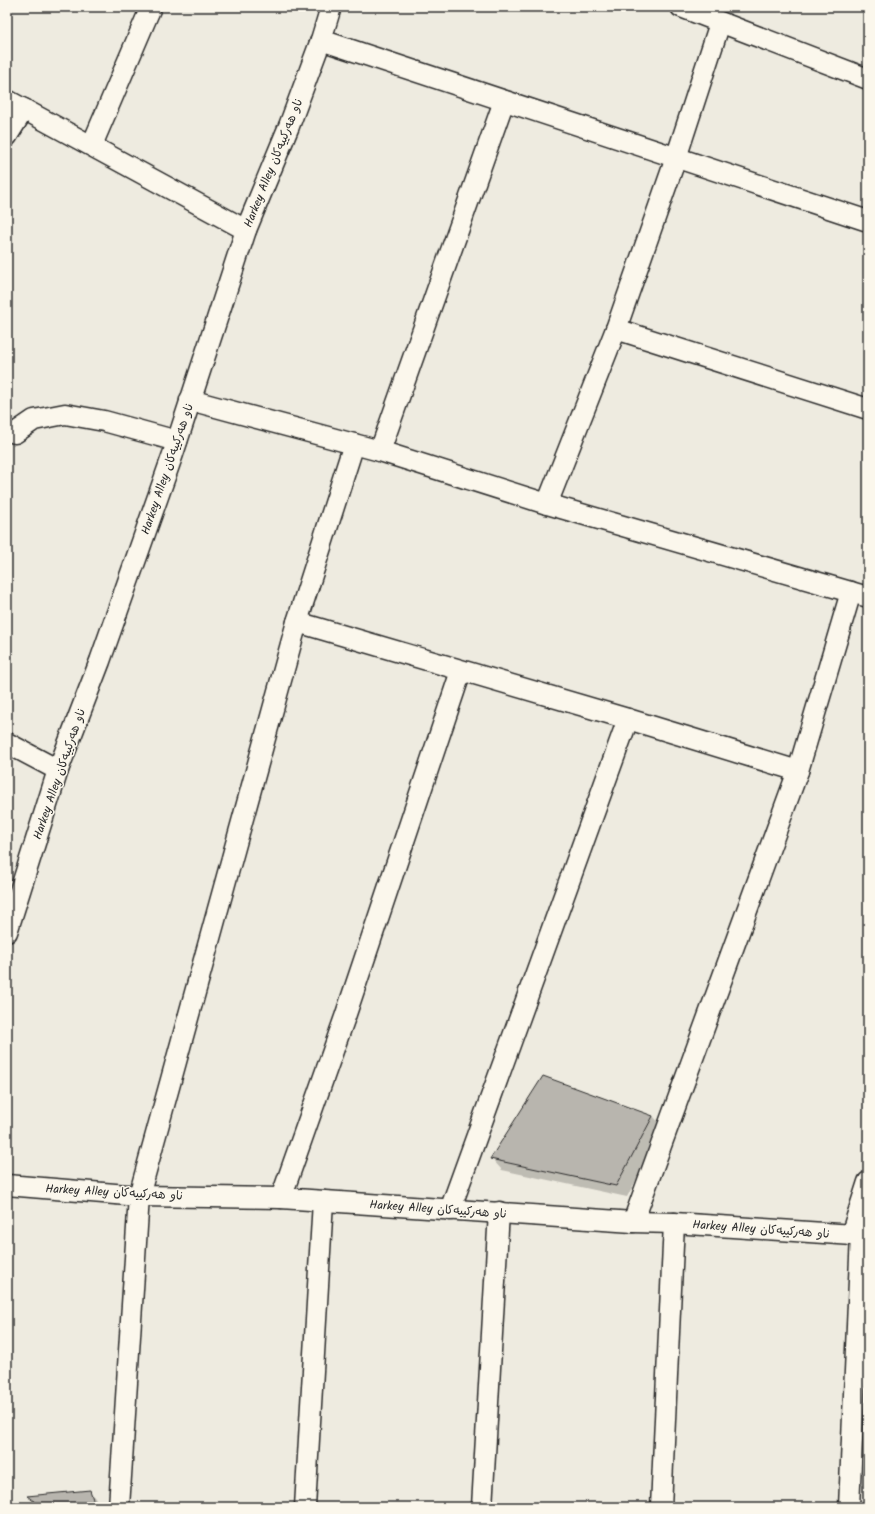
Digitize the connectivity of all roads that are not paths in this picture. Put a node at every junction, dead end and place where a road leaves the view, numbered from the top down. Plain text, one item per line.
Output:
1 (151, 7) edge
2 (331, 7) edge
3 (681, 7) edge
4 (720, 23) junction
5 (321, 40) junction
6 (868, 79) edge
7 (7, 100) edge
8 (504, 102) junction
9 (24, 109) junction
10 (7, 136) edge
11 (92, 145) junction
12 (676, 158) junction
13 (868, 221) edge
14 (246, 230) junction
15 (616, 329) junction
16 (190, 400) junction
17 (868, 409) edge
18 (15, 433) dead end
19 (177, 441) junction
20 (354, 444) junction
21 (380, 451) junction
22 (547, 504) junction
23 (859, 594) edge
24 (297, 622) junction
25 (461, 671) junction
26 (628, 719) junction
27 (7, 743) edge
28 (58, 770) junction
29 (798, 771) junction
30 (7, 932) edge
31 (868, 1182) edge
32 (7, 1185) edge
33 (138, 1196) junction
34 (281, 1198) junction
35 (323, 1201) junction
36 (450, 1210) junction
37 (499, 1212) junction
38 (633, 1222) junction
39 (674, 1223) junction
40 (860, 1235) edge
41 (119, 1507) edge
42 (305, 1507) edge
43 (482, 1507) edge
44 (661, 1507) edge
45 (849, 1507) edge

1 - 11 street
2 - 5 street, Harkey Alley ناو هەركييەكان
3 - 4 street
4 - 6 street
4 - 12 street
5 - 8 street
5 - 14 street, Harkey Alley ناو هەركييەكان
7 - 9 street
8 - 12 street
8 - 21 street
9 - 10 street
9 - 11 street
11 - 14 street
12 - 13 street
12 - 15 street
14 - 16 street, Harkey Alley ناو هەركييەكان
15 - 17 street
15 - 22 street
16 - 19 street, Harkey Alley ناو هەركييەكان
16 - 20 street
18 - 19 street
19 - 28 street, Harkey Alley ناو هەركييەكان
20 - 21 street
20 - 24 street
21 - 22 street
22 - 23 street
23 - 29 street
24 - 25 street
24 - 33 street
25 - 26 street
25 - 34 street
26 - 29 street
26 - 36 street
27 - 28 street
28 - 30 street, Harkey Alley ناو هەركييەكان
29 - 38 street
31 - 40 street
32 - 33 street, Harkey Alley ناو هەركييەكان
33 - 34 street, Harkey Alley ناو هەركييەكان
33 - 41 street
34 - 35 street, Harkey Alley ناو هەركييەكان
35 - 36 street, Harkey Alley ناو هەركييەكان
35 - 42 street
36 - 37 street, Harkey Alley ناو هەركييەكان
37 - 38 street, Harkey Alley ناو هەركييەكان
37 - 43 street
38 - 39 street, Harkey Alley ناو هەركييەكان
39 - 40 street, Harkey Alley ناو هەركييەكان
39 - 44 street
40 - 45 street

